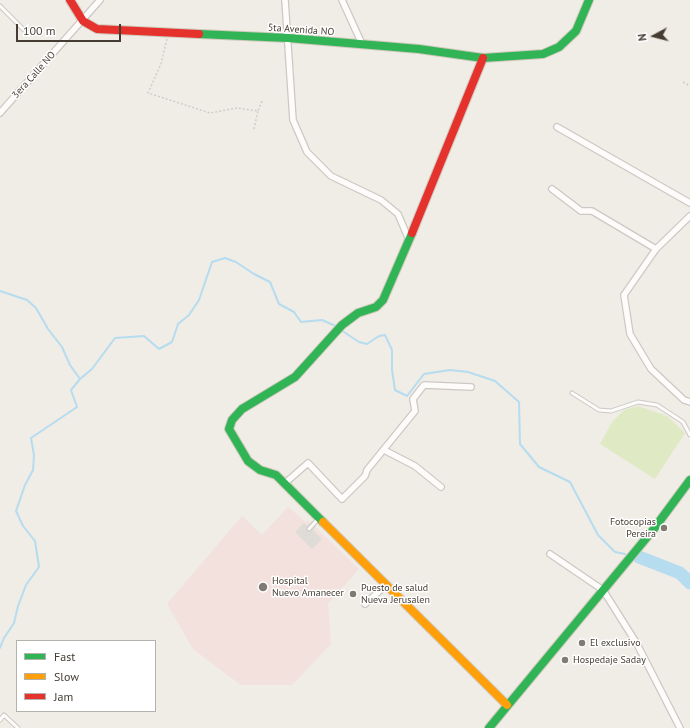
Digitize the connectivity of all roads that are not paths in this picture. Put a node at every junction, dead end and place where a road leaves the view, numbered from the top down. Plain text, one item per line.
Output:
1 (70, 0) edge
2 (100, 0) edge
3 (285, 0) edge
4 (342, 0) edge
5 (589, 0) edge
6 (0, 6) edge
7 (83, 21) junction
8 (31, 30) dead end
9 (288, 38) junction
10 (362, 44) junction
11 (483, 58) junction
12 (0, 113) edge
13 (557, 127) dead end
14 (552, 189) dead end
15 (690, 203) edge
16 (690, 216) edge
17 (409, 240) junction
18 (656, 249) junction
19 (471, 388) dead end
20 (572, 393) dead end
21 (690, 402) edge
22 (690, 435) edge
23 (384, 450) junction
24 (690, 480) edge
25 (284, 484) junction
26 (441, 487) dead end
27 (318, 519) junction
28 (309, 530) dead end
29 (550, 554) dead end
30 (385, 586) junction
31 (603, 590) junction
32 (365, 604) dead end
33 (507, 705) junction
34 (0, 720) edge
35 (18, 728) edge
36 (489, 728) edge
37 (680, 728) edge

1 - 7 street
2 - 7 street, 3era Calle NO
3 - 9 street
4 - 10 street
5 - 11 street, 5ta Avenida NO
6 - 8 lane
7 - 9 street, 5ta Avenida NO
7 - 12 street, 3era Calle NO
9 - 10 street, 5ta Avenida NO
9 - 17 street
10 - 11 street, 5ta Avenida NO
11 - 17 street
13 - 15 street
14 - 18 street
16 - 18 street
17 - 25 street
18 - 21 street
19 - 23 street
20 - 22 lane
23 - 25 street
23 - 26 street
24 - 31 street
25 - 27 street
27 - 28 lane
27 - 30 street
29 - 31 street
30 - 32 street
30 - 33 street
31 - 33 street
31 - 37 street
33 - 36 street
34 - 35 lane

